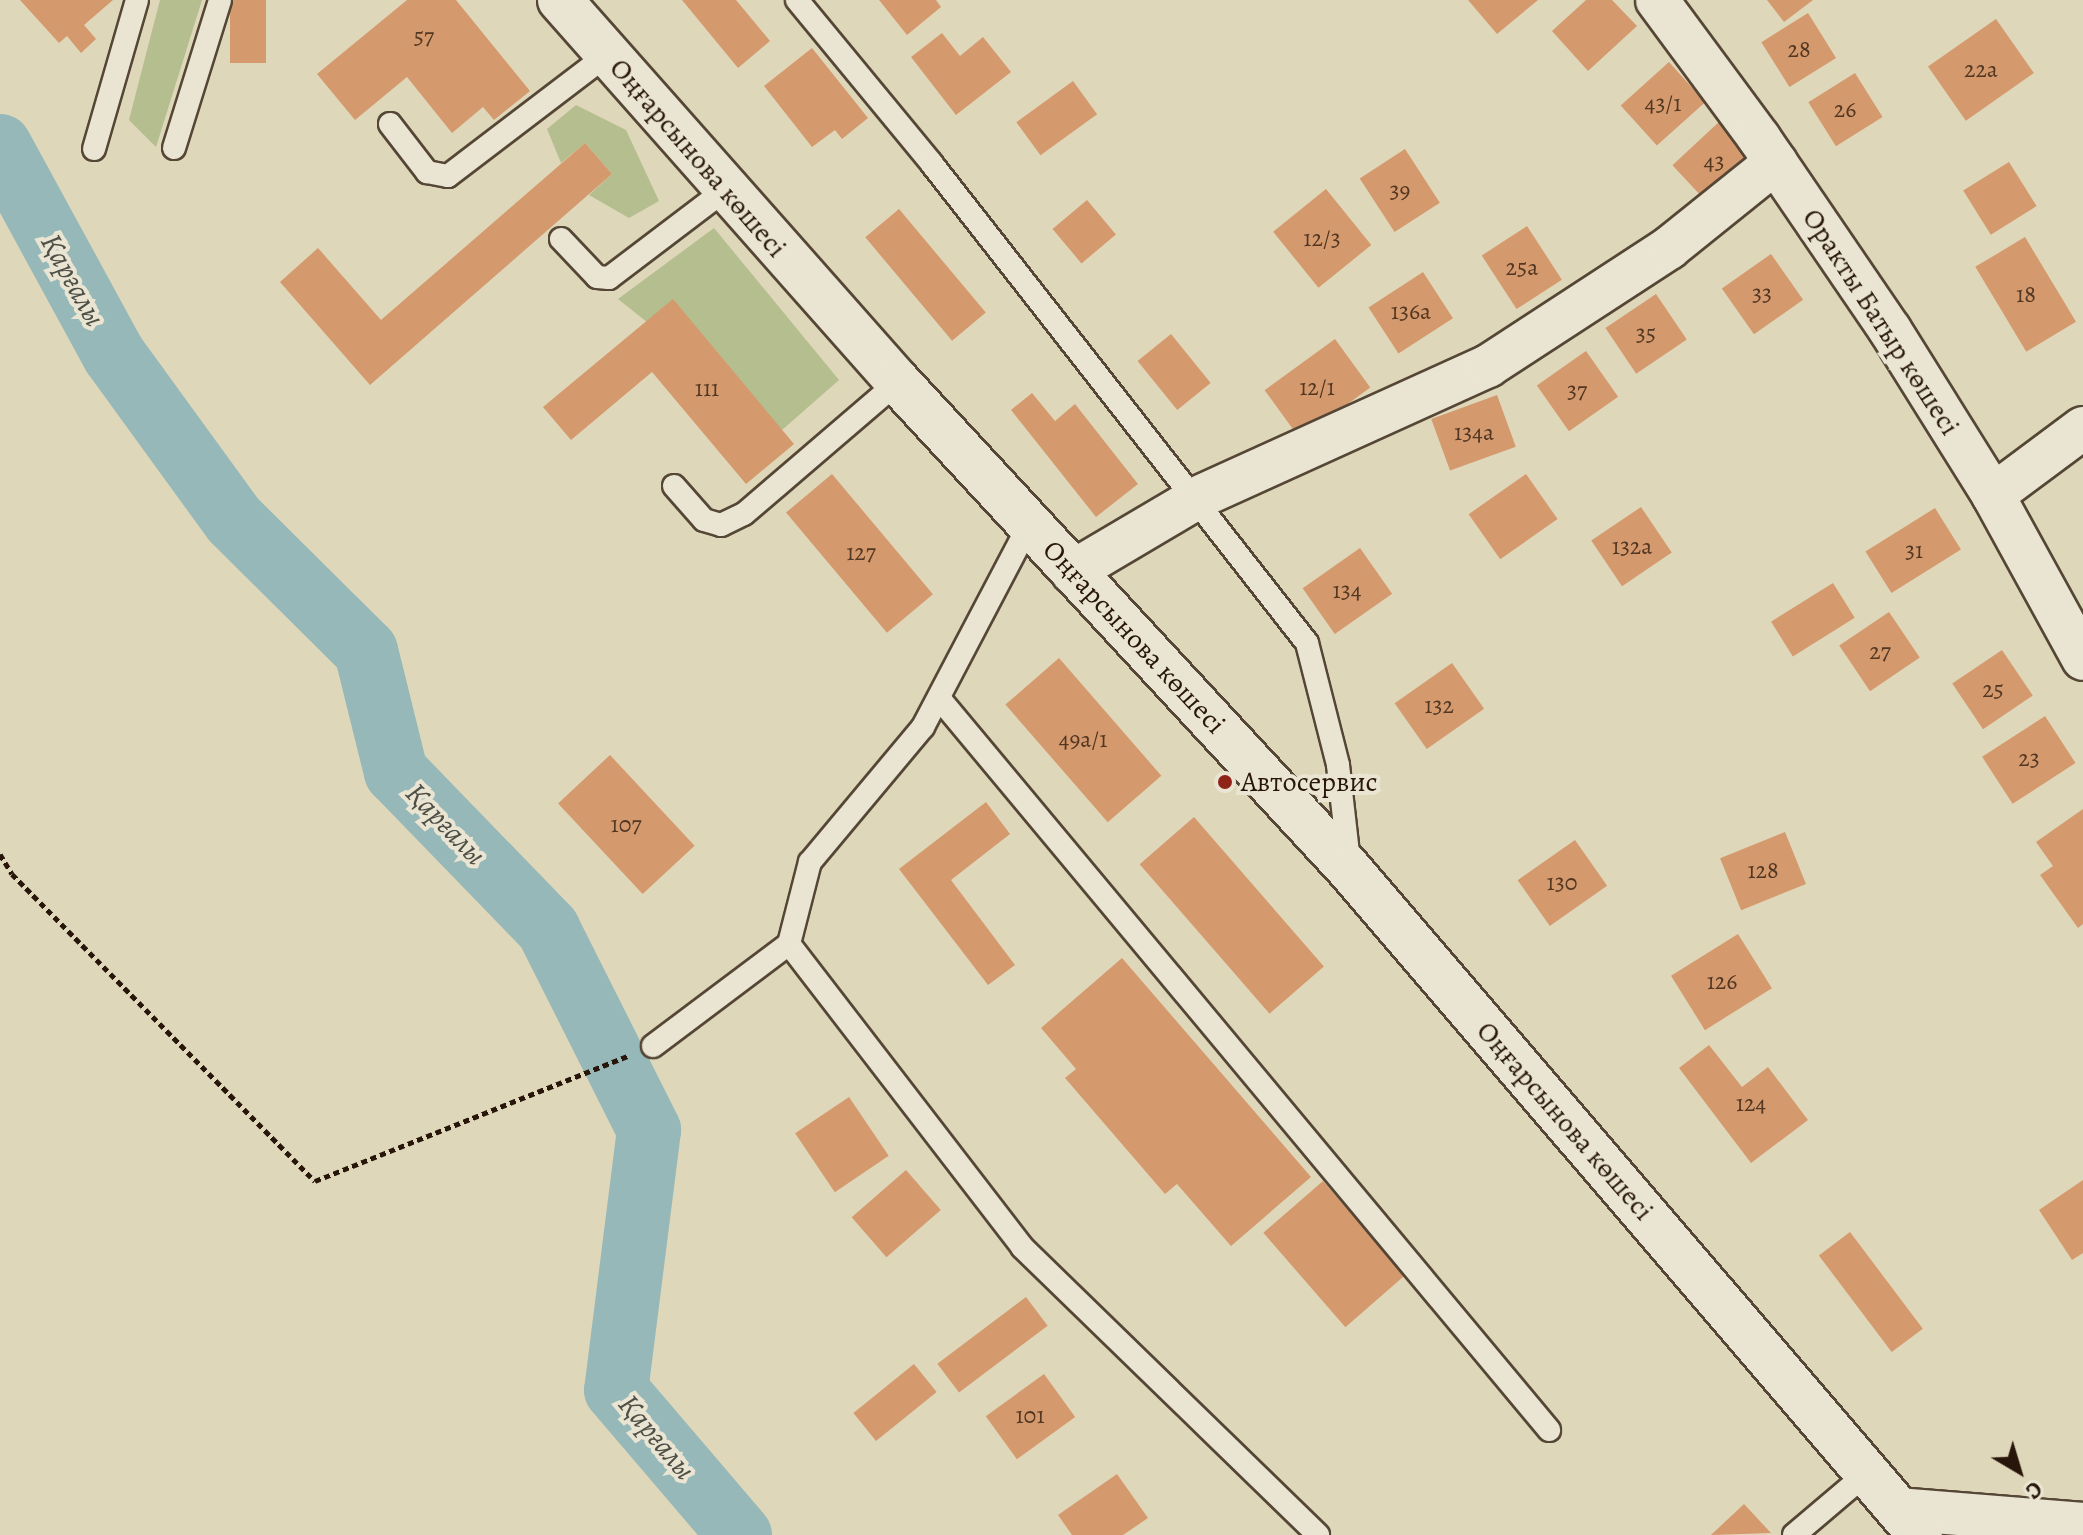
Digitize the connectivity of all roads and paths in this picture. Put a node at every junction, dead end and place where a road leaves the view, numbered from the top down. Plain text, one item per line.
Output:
1 (137, 0) edge
2 (220, 0) edge
3 (560, 0) edge
4 (797, 0) edge
5 (1657, 0) edge
6 (607, 55) junction
7 (390, 124) dead end
8 (174, 148) dead end
9 (94, 149) dead end
10 (1776, 162) junction
11 (725, 190) junction
12 (561, 239) dead end
13 (898, 382) junction
14 (2083, 428) edge
15 (674, 486) dead end
16 (1993, 495) junction
17 (1197, 498) junction
18 (1029, 525) junction
19 (1072, 572) junction
20 (2083, 659) edge
21 (939, 698) junction
22 (0, 854) edge
23 (1349, 869) junction
24 (789, 944) junction
25 (653, 1046) joint
26 (1549, 1430) dead end
27 (1867, 1473) junction
28 (1908, 1522) edge
29 (2083, 1524) edge
30 (1318, 1535) edge
31 (1794, 1535) edge

1 - 9 lane
2 - 8 lane
3 - 6 main road, Оңғарсынова көшесі
4 - 17 lane
5 - 10 street, Оракты Батыр көшесі
6 - 7 lane
6 - 11 main road, Оңғарсынова көшесі
10 - 16 street, Оракты Батыр көшесі
10 - 17 street
11 - 12 lane
11 - 13 main road, Оңғарсынова көшесі
13 - 15 lane
13 - 18 main road, Оңғарсынова көшесі
14 - 16 street
16 - 20 street, Оракты Батыр көшесі
17 - 19 street
17 - 23 lane
18 - 19 main road, Оңғарсынова көшесі
18 - 21 lane
19 - 23 main road, Оңғарсынова көшесі
21 - 24 lane
21 - 26 lane
22 - 25 path
23 - 27 main road, Оңғарсынова көшесі
24 - 25 lane
24 - 30 lane
27 - 28 main road, Оңғарсынова көшесі
27 - 31 lane
28 - 29 street

